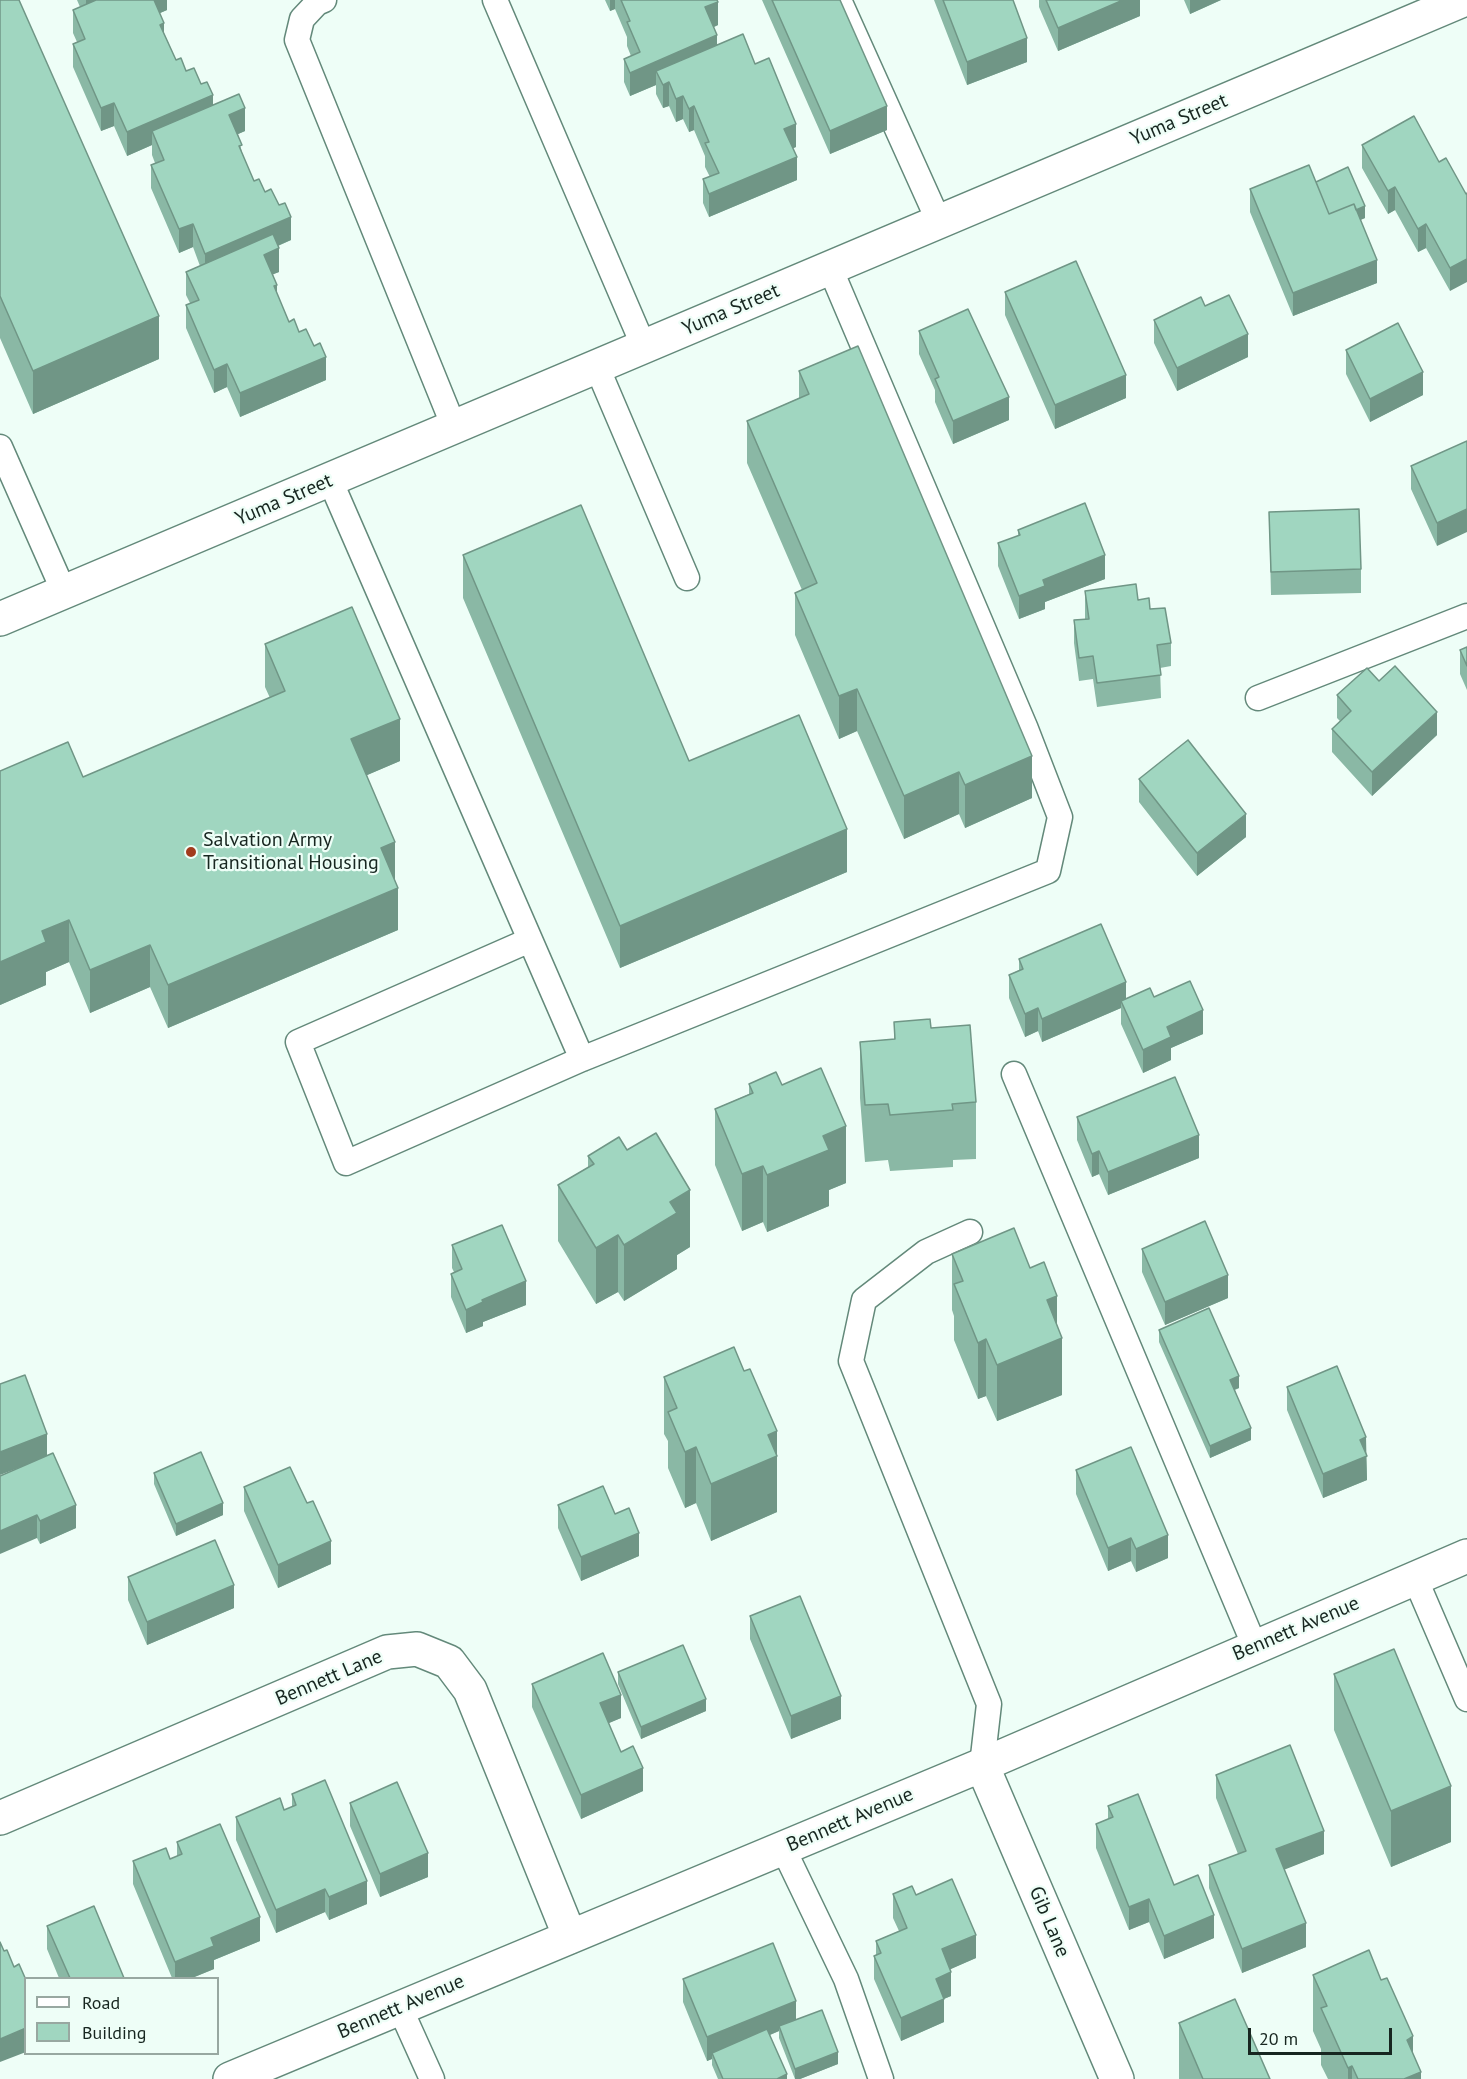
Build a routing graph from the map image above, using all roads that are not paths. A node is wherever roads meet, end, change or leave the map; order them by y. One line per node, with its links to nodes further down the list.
1 (324, 0): 9 (lane)
2 (495, 0): 7 (lane)
3 (839, 0): 5 (lane)
4 (1463, 0): 5 (street, Yuma Street)
5 (939, 222): 6 (street, Yuma Street)
6 (830, 268): 7 (street, Yuma Street); 18 (lane)
7 (644, 347): 8 (street, Yuma Street)
8 (597, 367): 9 (street, Yuma Street); 12 (lane)
9 (454, 427): 11 (street, Yuma Street)
10 (0, 447): 13 (lane)
11 (330, 480): 13 (street, Yuma Street); 17 (lane)
12 (687, 578)
13 (64, 592): 15 (street, Yuma Street)
14 (1467, 616): 16 (lane)
15 (0, 619)
16 (1258, 699)
17 (530, 940): 18 (lane); 18 (lane)
18 (582, 1059)
19 (1014, 1074): 23 (lane)
20 (970, 1232): 25 (lane)
21 (1467, 1556): 22 (street, Bennett Avenue)
22 (1415, 1578): 23 (street, Bennett Avenue); 24 (lane)
23 (1255, 1647): 25 (street, Bennett Avenue)
24 (1467, 1699)
25 (982, 1765): 27 (street, Bennett Avenue); 33 (street, Gib Lane)
26 (0, 1818): 28 (street, Bennett Lane)
27 (783, 1848): 28 (street, Bennett Avenue); 32 (lane)
28 (570, 1937): 29 (street, Bennett Avenue)
29 (400, 2008): 30 (street, Bennett Avenue); 31 (lane)
30 (230, 2079)
31 (432, 2079)
32 (881, 2079)
33 (1117, 2079)

